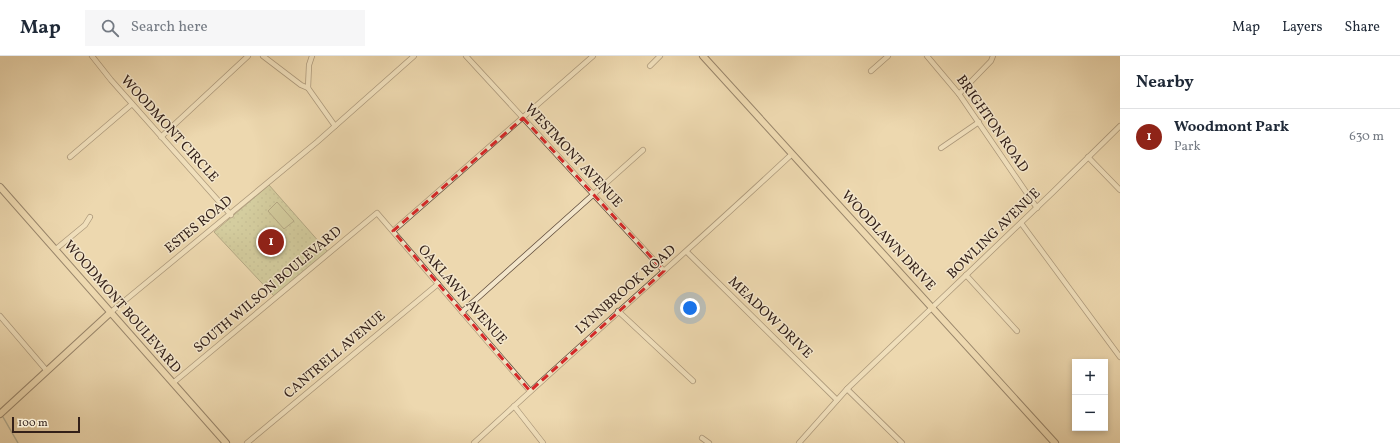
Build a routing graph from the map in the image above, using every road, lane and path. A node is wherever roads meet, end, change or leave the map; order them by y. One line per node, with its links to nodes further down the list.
1 (92, 56): 17 (street, WOODMONT CIRCLE)
2 (248, 56): 22 (street)
3 (263, 56): 15 (street)
4 (312, 56): 15 (street)
5 (414, 56): 20 (street, ESTES ROAD)
6 (466, 56): 18 (street, WESTMONT AVENUE)
7 (593, 56): 18 (street)
8 (660, 56): 13 (street)
9 (703, 56): 25 (main road, WOODLAWN DRIVE)
10 (888, 56): 14 (street)
11 (927, 56): 16 (street, BRIGHTON ROAD)
12 (993, 56): 16 (street)
13 (650, 66)
14 (871, 71)
15 (308, 88): 20 (street)
16 (959, 94): 19 (street, BRIGHTON ROAD)
17 (132, 104): 22 (street, WOODMONT CIRCLE); 26 (street)
18 (523, 118): 30 (street, WESTMONT AVENUE); 36 (street)
19 (979, 122): 23 (street); 31 (street, BRIGHTON ROAD)
20 (335, 126): 33 (street, ESTES ROAD)
21 (1120, 126): 27 (street, BOWLING AVENUE)
22 (161, 137): 33 (street, WOODMONT CIRCLE)
23 (940, 148)
24 (643, 150): 30 (street)
25 (792, 154): 38 (street, LYNNBROOK ROAD); 42 (main road, WOODLAWN DRIVE)
26 (70, 157)
27 (1088, 157): 29 (street); 31 (street, BOWLING AVENUE)
28 (0, 188): 37 (main road, WOODMONT BOULEVARD)
29 (1120, 190)
30 (594, 194): 39 (street, WESTMONT AVENUE); 45 (street)
31 (1037, 208): 35 (street, BOWLING AVENUE)
32 (377, 214): 36 (street, OAKLAWN AVENUE); 51 (street, SOUTH WILSON BOULEVARD)
33 (231, 215): 44 (street, ESTES ROAD)
34 (90, 217): 37 (street)
35 (1021, 223): 40 (street, BOWLING AVENUE); 48 (street)
36 (393, 231): 41 (street, OAKLAWN AVENUE)
37 (56, 249): 44 (main road, WOODMONT BOULEVARD)
38 (687, 252): 39 (street, LYNNBROOK ROAD); 54 (street, MEADOW DRIVE)
39 (664, 271): 43 (street, LYNNBROOK ROAD)
40 (966, 275): 42 (street, BOWLING AVENUE); 47 (street)
41 (438, 284): 45 (street, OAKLAWN AVENUE); 59 (street, CANTRELL AVENUE)
42 (933, 307): 52 (street, BOWLING AVENUE); 65 (main road, WOODLAWN DRIVE)
43 (618, 311): 50 (street); 53 (street, LYNNBROOK ROAD)
44 (111, 312): 49 (main road, ESTES ROAD); 51 (main road, WOODMONT BOULEVARD)
45 (462, 312): 53 (street, OAKLAWN AVENUE)
46 (0, 316): 49 (street)
47 (1017, 330)
48 (1120, 357)
49 (47, 371): 56 (main road, ESTES ROAD)
50 (693, 380)
51 (173, 384): 58 (main road, WOODMONT BOULEVARD)
52 (847, 389): 54 (street, BOWLING AVENUE); 64 (street)
53 (530, 391): 55 (street, LYNNBROOK ROAD)
54 (837, 400): 63 (street, BOWLING AVENUE)
55 (514, 406): 60 (street, LYNNBROOK ROAD); 61 (street)
56 (0, 414)
57 (702, 438): 62 (street)
58 (226, 443)
59 (247, 443)
60 (474, 443)
61 (543, 443)
62 (709, 443)
63 (799, 443)
64 (902, 443)
65 (1055, 443)

